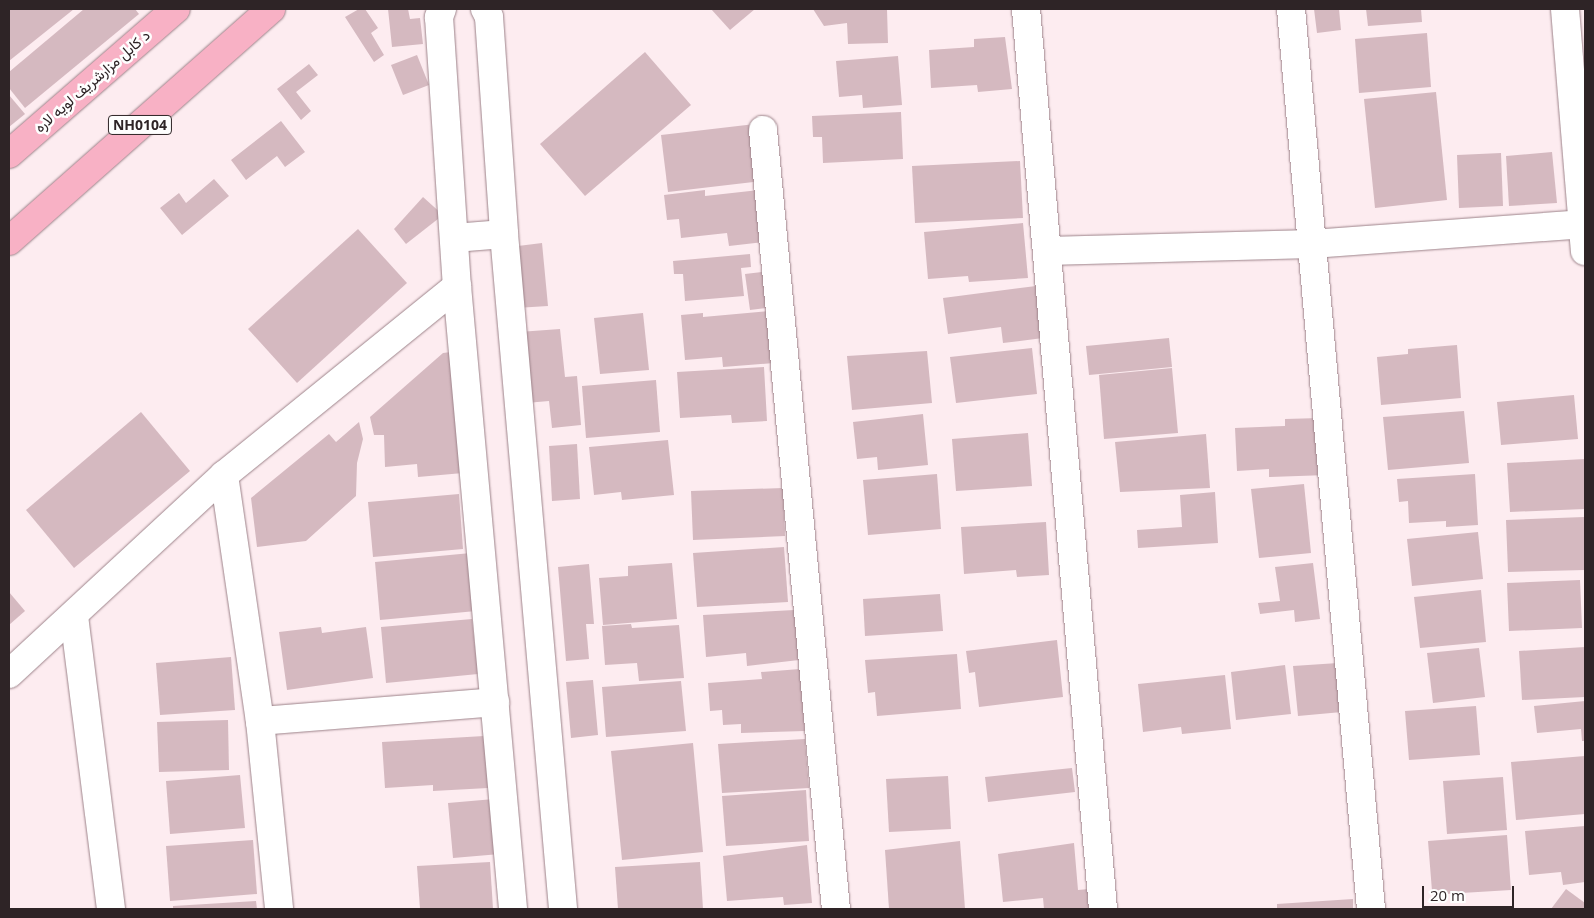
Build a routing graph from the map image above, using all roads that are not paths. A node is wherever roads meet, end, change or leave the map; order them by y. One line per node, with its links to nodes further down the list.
1 (176, 9): 9 (highway, د کابل مزارشریف لویه لاره)
2 (271, 9): 13 (highway, NH0104)
3 (442, 9): 12 (street)
4 (484, 9): 11 (street)
5 (1026, 9): 15 (street)
6 (1291, 9): 14 (street)
7 (1565, 9): 10 (street)
8 (763, 130): 27 (street)
9 (9, 154)
10 (1584, 224): 14 (street); 16 (street)
11 (504, 234): 12 (street); 26 (street)
12 (454, 238): 17 (street)
13 (9, 241)
14 (1312, 244): 15 (street); 29 (street)
15 (1047, 251): 28 (street)
16 (1585, 251)
17 (458, 286): 18 (street); 21 (street)
18 (224, 474): 19 (street); 22 (street)
19 (74, 616): 20 (street); 23 (street)
20 (9, 674)
21 (495, 702): 22 (street); 25 (street)
22 (260, 721): 24 (street)
23 (111, 909)
24 (279, 909)
25 (513, 909)
26 (563, 909)
27 (836, 909)
28 (1103, 909)
29 (1371, 909)

